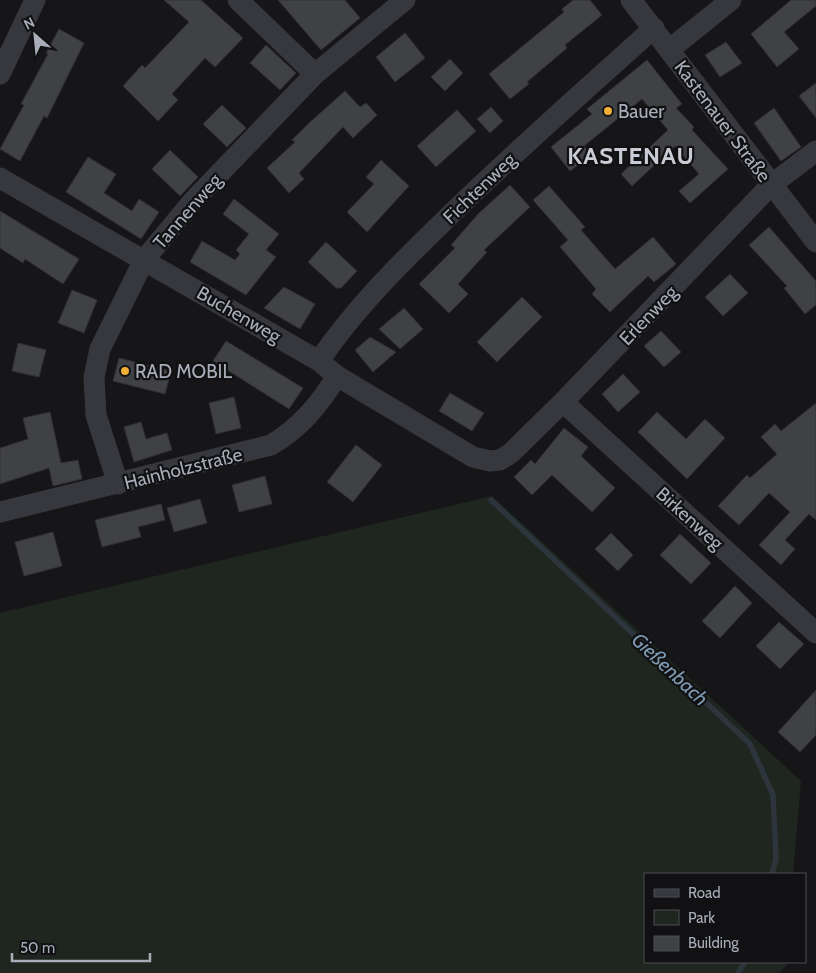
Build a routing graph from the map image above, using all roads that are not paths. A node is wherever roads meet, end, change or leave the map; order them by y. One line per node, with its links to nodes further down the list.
1 (35, 0): 8 (street)
2 (238, 0): 9 (street)
3 (405, 0): 9 (street, Tannenweg)
4 (632, 0): 6 (street, Kastenauer Straße)
5 (731, 0): 7 (street)
6 (654, 28): 7 (street, Kastenauer Straße); 15 (street, Fichtenweg)
7 (669, 50): 12 (street, Kastenauer Straße)
8 (0, 74)
9 (315, 74): 14 (street, Tannenweg)
10 (816, 151): 12 (street, Erlenweg)
11 (0, 178): 14 (street, Buchenweg)
12 (771, 185): 13 (street, Kastenauer Straße); 17 (street, Erlenweg)
13 (816, 242)
14 (144, 260): 15 (street, Buchenweg); 19 (street, Tannenweg)
15 (319, 361): 16 (street, Buchenweg)
16 (337, 376): 18 (street, Buchenweg); 19 (street, Hainholzstraße)
17 (564, 402): 18 (street, Erlenweg); 21 (street, Birkenweg)
18 (473, 457)
19 (118, 484): 20 (street, Hainholzstraße)
20 (0, 512)
21 (816, 633)

